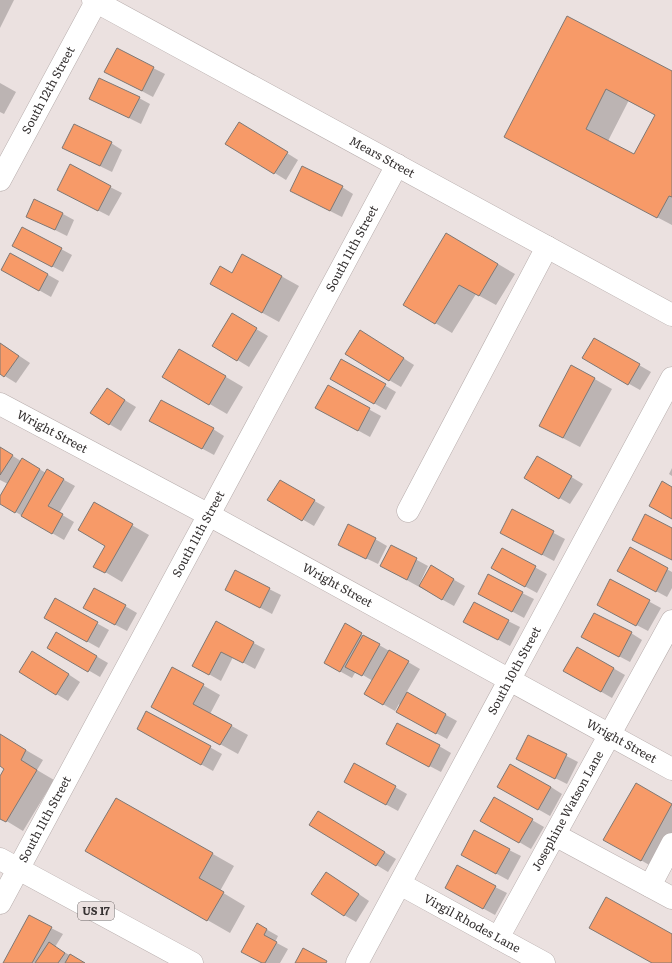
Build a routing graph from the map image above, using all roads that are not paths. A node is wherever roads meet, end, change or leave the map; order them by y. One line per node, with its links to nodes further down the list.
1 (95, 1): 2 (street, Mears Street); 3 (street, South 12th Street)
2 (397, 165): 4 (street, Mears Street); 9 (street, South 11th Street)
3 (0, 180)
4 (547, 248): 5 (street, Mears Street); 8 (street)
5 (672, 315)
6 (672, 378): 11 (street, South 10th Street)
7 (0, 404): 9 (street, Wright Street)
8 (408, 511)
9 (208, 515): 11 (street, Wright Street); 16 (street, South 11th Street)
10 (672, 621): 12 (street, Josephine Watson Lane)
11 (510, 680): 12 (street, Wright Street); 17 (street, South 10th Street)
12 (610, 735): 13 (street, Wright Street); 14 (street, Josephine Watson Lane)
13 (672, 769)
14 (555, 835): 18 (street); 21 (street, Josephine Watson Lane)
15 (672, 844): 18 (street)
16 (9, 864): 20 (street, South 11th Street); 22 (street, US 17)
17 (400, 884): 21 (street, Virgil Rhodes Lane); 23 (street, South 10th Street)
18 (650, 886): 19 (street)
19 (672, 898)
20 (0, 903)
21 (498, 938): 24 (street, Virgil Rhodes Lane)
22 (192, 963)
23 (358, 963)
24 (544, 963)

